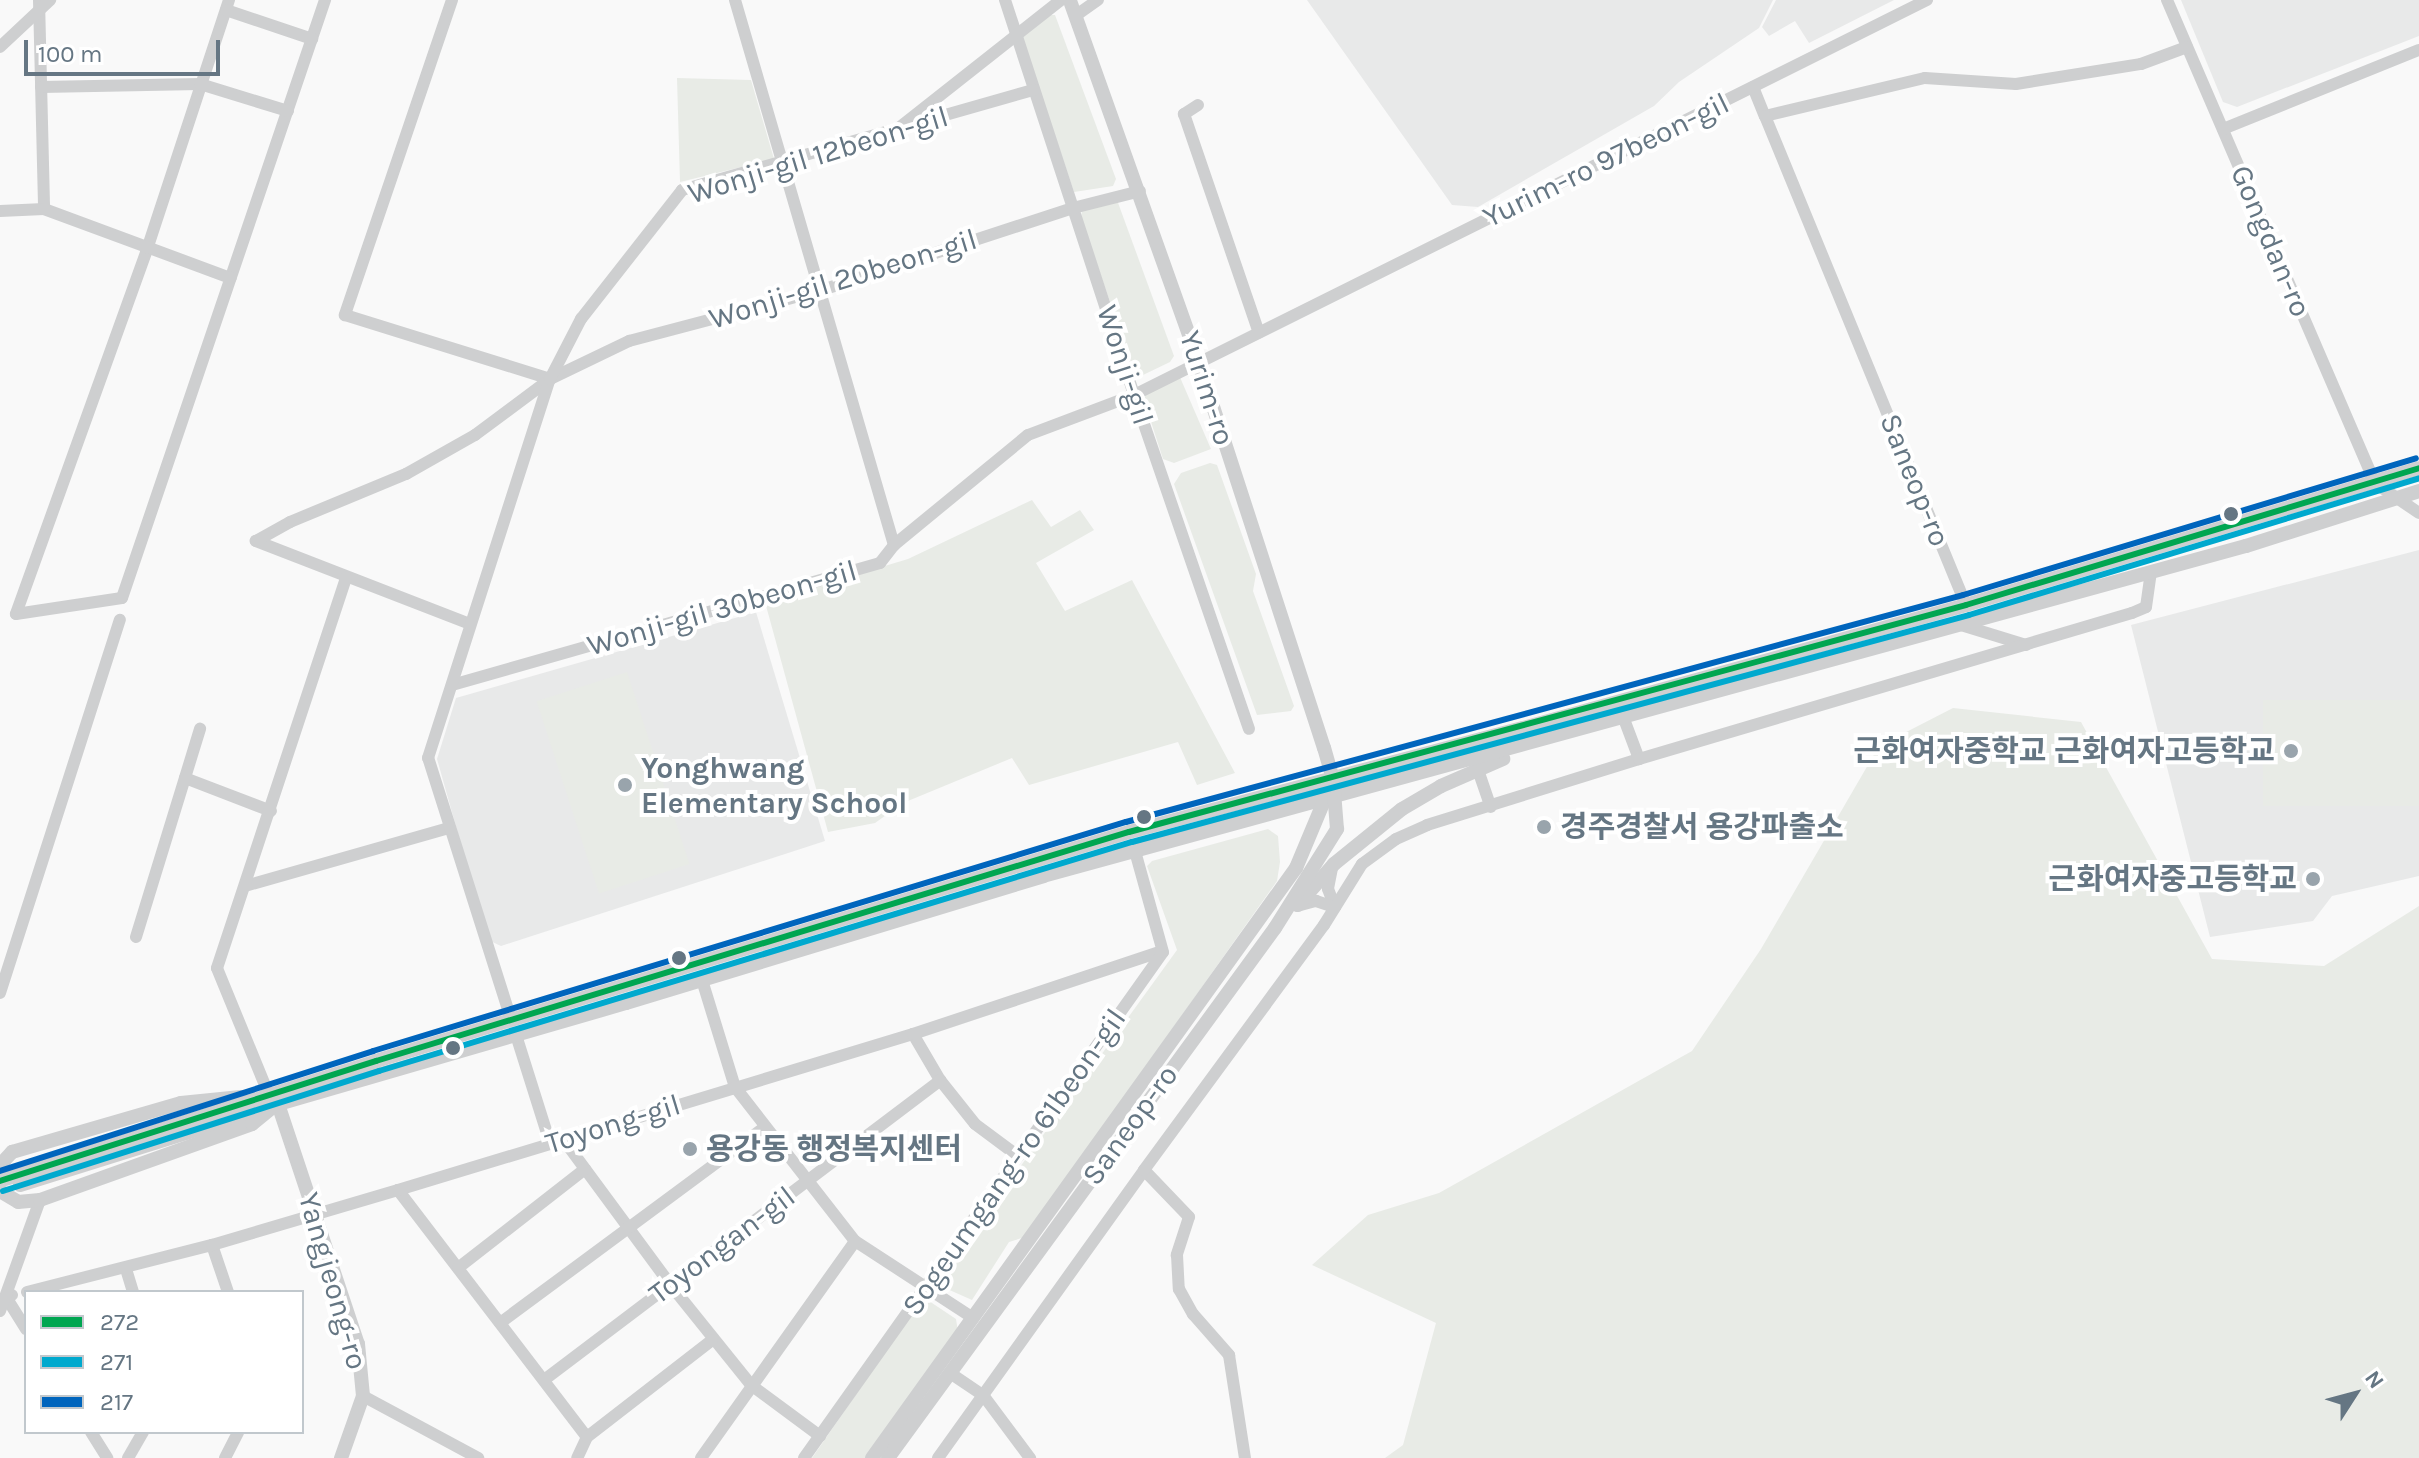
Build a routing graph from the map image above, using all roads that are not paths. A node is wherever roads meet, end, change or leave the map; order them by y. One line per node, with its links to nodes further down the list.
1 (325, 0): 14 (street)
2 (452, 0): 37 (street)
3 (735, 0): 27 (street)
4 (1005, 0): 13 (street, Wonji-gil)
5 (1061, 0): 13 (street)
6 (1070, 0): 12 (street, Yurim-ro)
7 (1098, 0): 12 (street)
8 (1927, 0): 20 (street)
9 (2167, 0): 16 (street, Gongdan-ro)
10 (43, 3): 15 (street); 19 (street)
11 (227, 5): 14 (street); 18 (street)
12 (1075, 16): 28 (street, Yurim-ro)
13 (1016, 36): 21 (street, Wonji-gil); 26 (street)
14 (312, 39): 23 (street)
15 (0, 47)
16 (2187, 47): 24 (street, Yurim-ro 97beon-gil); 25 (street, Gongdan-ro)
17 (2419, 50): 25 (street)
18 (200, 84): 19 (street); 23 (street); 32 (street)
19 (41, 87): 30 (street)
20 (1753, 87): 24 (street, Yurim-ro 97beon-gil); 35 (street, Yurim-ro 97beon-gil)
21 (1034, 90): 26 (street, Wonji-gil 12beon-gil); 29 (street, Wonji-gil)
22 (1198, 105): 35 (street)
23 (288, 111): 33 (street)
24 (1765, 116): 47 (street, Saneop-ro)
25 (2223, 129): 40 (street, Gongdan-ro)
26 (895, 132): 27 (street, Wonji-gil 12beon-gil)
27 (782, 164): 34 (street); 37 (street, Wonji-gil 12beon-gil)
28 (1140, 191): 29 (street, Wonji-gil 20beon-gil); 36 (street, Yurim-ro)
29 (1073, 208): 34 (street, Wonji-gil 20beon-gil); 38 (street, Wonji-gil)
30 (44, 209): 31 (street); 32 (street)
31 (0, 211)
32 (148, 247): 33 (street); 33 (street)
33 (231, 278)
34 (822, 290): 37 (street, Wonji-gil 20beon-gil); 44 (street)
35 (1259, 333): 36 (street, Yurim-ro 97beon-gil)
36 (1199, 363): 38 (street, Wonji-gil 30beon-gil); 60 (street, Yurim-ro)
37 (550, 379): 46 (street, Wonji-gil 12beon-gil); 49 (street, Wonji-gil 12beon-gil)
38 (1134, 395): 44 (street, Wonji-gil 30beon-gil); 55 (street, Wonji-gil)
39 (2419, 468): 40 (street)
40 (2375, 483): 42 (street); 47 (street)
41 (2419, 491): 42 (street)
42 (2397, 499): 43 (street); 45 (street)
43 (2419, 513)
44 (894, 545): 52 (street, Wonji-gil 30beon-gil)
45 (2151, 573): 50 (street); 51 (street)
46 (346, 578): 49 (street, Wonji-gil 12beon-gil); 63 (street)
47 (1966, 605): 60 (street)
48 (120, 620): 73 (street)
49 (470, 624): 52 (street, Wonji-gil 12beon-gil)
50 (1961, 625): 51 (street); 53 (street)
51 (2026, 645): 57 (street)
52 (452, 685): 64 (street, Wonji-gil 12beon-gil)
53 (1624, 719): 56 (street); 57 (street)
54 (200, 729): 59 (street)
55 (1249, 729)
56 (1571, 734): 58 (street); 61 (street)
57 (1639, 759): 62 (street)
58 (1478, 770): 62 (street); 66 (street)
59 (185, 778): 63 (street); 71 (street)
60 (1333, 779): 61 (street, Saneop-ro); 76 (street)
61 (1329, 798): 65 (street); 70 (street, Saneop-ro); 105 (street, Saneop-ro)
62 (1491, 807): 69 (street)
63 (271, 811): 67 (street)
64 (449, 828): 67 (street); 76 (street, Wonji-gil 12beon-gil)
65 (1135, 851): 72 (street); 74 (street)
66 (1334, 864): 68 (street); 69 (street)
67 (245, 886): 81 (street)
68 (1297, 906): 69 (street); 70 (street)
69 (1335, 907): 86 (street)
70 (1275, 928): 109 (street, Saneop-ro)
71 (136, 937)
72 (1162, 951): 77 (street, Toyong-gil); 84 (street, Sogeumgang-ro 61beon-gil)
73 (4, 965): 75 (street)
74 (702, 980): 78 (street); 80 (street)
75 (0, 993)
76 (511, 1019): 81 (street)
77 (913, 1034): 79 (street); 80 (street, Toyong-gil)
78 (516, 1035): 81 (street); 83 (street)
79 (940, 1080): 84 (street); 88 (street, Toyongan-gil)
80 (735, 1087): 82 (street); 83 (street, Toyong-gil)
81 (274, 1101): 87 (street); 87 (street); 90 (street); 91 (street, Yangjeong-ro)
82 (765, 1127): 88 (street); 92 (street)
83 (557, 1141): 85 (street); 89 (street, Toyong-gil)
84 (1018, 1156): 98 (street, Sogeumgang-ro 61beon-gil)
85 (585, 1169): 92 (street); 95 (street)
86 (1144, 1170): 112 (street); 131 (street)
87 (3, 1181): 90 (street)
88 (808, 1181): 93 (street); 97 (street, Toyongan-gil)
89 (398, 1190): 91 (street, Toyong-gil); 95 (street)
90 (40, 1200): 103 (street)
91 (314, 1212): 94 (street, Toyong-gil); 113 (street, Yangjeong-ro)
92 (627, 1226): 97 (street); 106 (street)
93 (855, 1241): 98 (street); 111 (street)
94 (212, 1245): 96 (street, Toyong-gil); 101 (street)
95 (458, 1268): 106 (street)
96 (126, 1269): 99 (street, Toyong-gil); 100 (street)
97 (669, 1283): 108 (street); 110 (street, Toyongan-gil)
98 (925, 1287): 105 (street); 117 (street, Sogeumgang-ro 61beon-gil)
99 (35, 1290)
100 (132, 1290)
101 (227, 1290)
102 (24, 1292): 103 (street, Toyong-gil)
103 (6, 1297): 104 (street); 107 (street)
104 (0, 1311)
105 (973, 1318): 127 (street, Saneop-ro)
106 (500, 1323): 110 (street)
107 (24, 1326)
108 (712, 1340): 111 (street); 118 (street)
109 (950, 1373): 112 (street); 128 (street, Saneop-ro)
110 (544, 1380): 118 (street)
111 (751, 1385): 117 (street); 125 (street)
112 (983, 1395): 129 (street); 130 (street)
113 (363, 1396): 122 (street, Yangjeong-ro); 123 (street)
114 (92, 1434): 119 (street)
115 (142, 1434): 120 (street)
116 (237, 1434): 121 (street)
117 (820, 1436): 126 (street, Sogeumgang-ro 61beon-gil)
118 (587, 1437): 124 (street)
119 (107, 1458)
120 (128, 1458)
121 (225, 1458)
122 (341, 1458)
123 (478, 1458)
124 (577, 1458)
125 (701, 1458)
126 (804, 1458)
127 (872, 1458)
128 (888, 1458)
129 (938, 1458)
130 (1030, 1458)
131 (1245, 1458)

